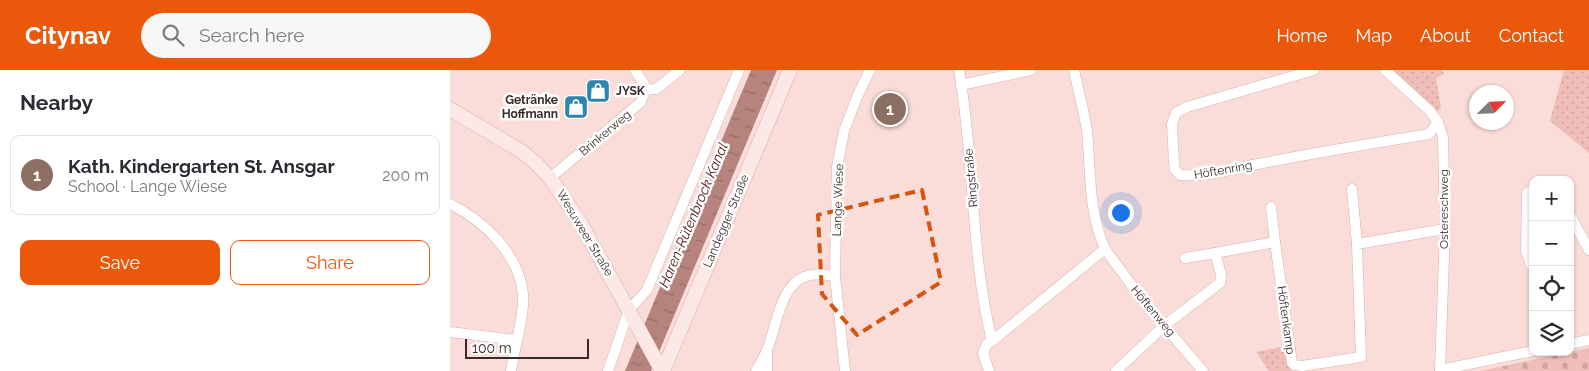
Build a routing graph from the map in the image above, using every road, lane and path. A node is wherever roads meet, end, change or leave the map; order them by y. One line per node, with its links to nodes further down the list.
1 (635, 70): 12 (street)
2 (680, 70): 12 (street)
3 (739, 70): 30 (street)
4 (790, 70): 39 (main road, Landegger Straße)
5 (870, 70): 29 (street, Lange Wiese)
6 (959, 70): 11 (street, Ringstraße)
7 (1031, 70): 11 (street)
8 (1074, 70): 24 (street)
9 (1314, 70): 14 (street, Höftenring)
10 (1384, 70): 14 (street, Ostereschweg)
11 (962, 85): 35 (street, Ringstraße)
12 (645, 90): 15 (street, Brinkerweg)
13 (450, 108): 15 (main road, Wesuweer Straße)
14 (1438, 122): 21 (street, Ostereschweg)
15 (550, 178): 30 (main road, Wesuweer Straße)
16 (1352, 189): 23 (street, Höftenkamp)
17 (1529, 192): 28 (street)
18 (450, 204): 33 (street)
19 (1271, 208): 22 (street, Höftenkamp)
20 (1573, 221): 25 (street)
21 (1445, 229): 23 (street); 48 (street, Ostereschweg)
22 (1276, 242): 23 (street, Höftenkamp); 26 (street)
23 (1357, 244)
24 (1105, 249): 31 (street, Höftenweg); 35 (street)
25 (1589, 250)
26 (1215, 253): 27 (street); 31 (street)
27 (1185, 258)
28 (1529, 262)
29 (835, 276): 37 (street); 44 (street, Lange Wiese)
30 (629, 310): 39 (main road, Wesuweer Straße); 41 (street)
31 (1165, 326): 46 (street); 47 (street, Höftenweg)
32 (450, 332): 33 (street)
33 (516, 340): 40 (street)
34 (1589, 340): 36 (street)
35 (992, 341): 45 (street, Ringstraße)
36 (1574, 343)
37 (767, 351): 42 (street); 43 (street)
38 (1529, 352): 48 (street)
39 (661, 369)
40 (511, 371)
41 (608, 371)
42 (756, 371)
43 (767, 371)
44 (845, 371)
45 (989, 371)
46 (1116, 371)
47 (1203, 371)
48 (1440, 371)

